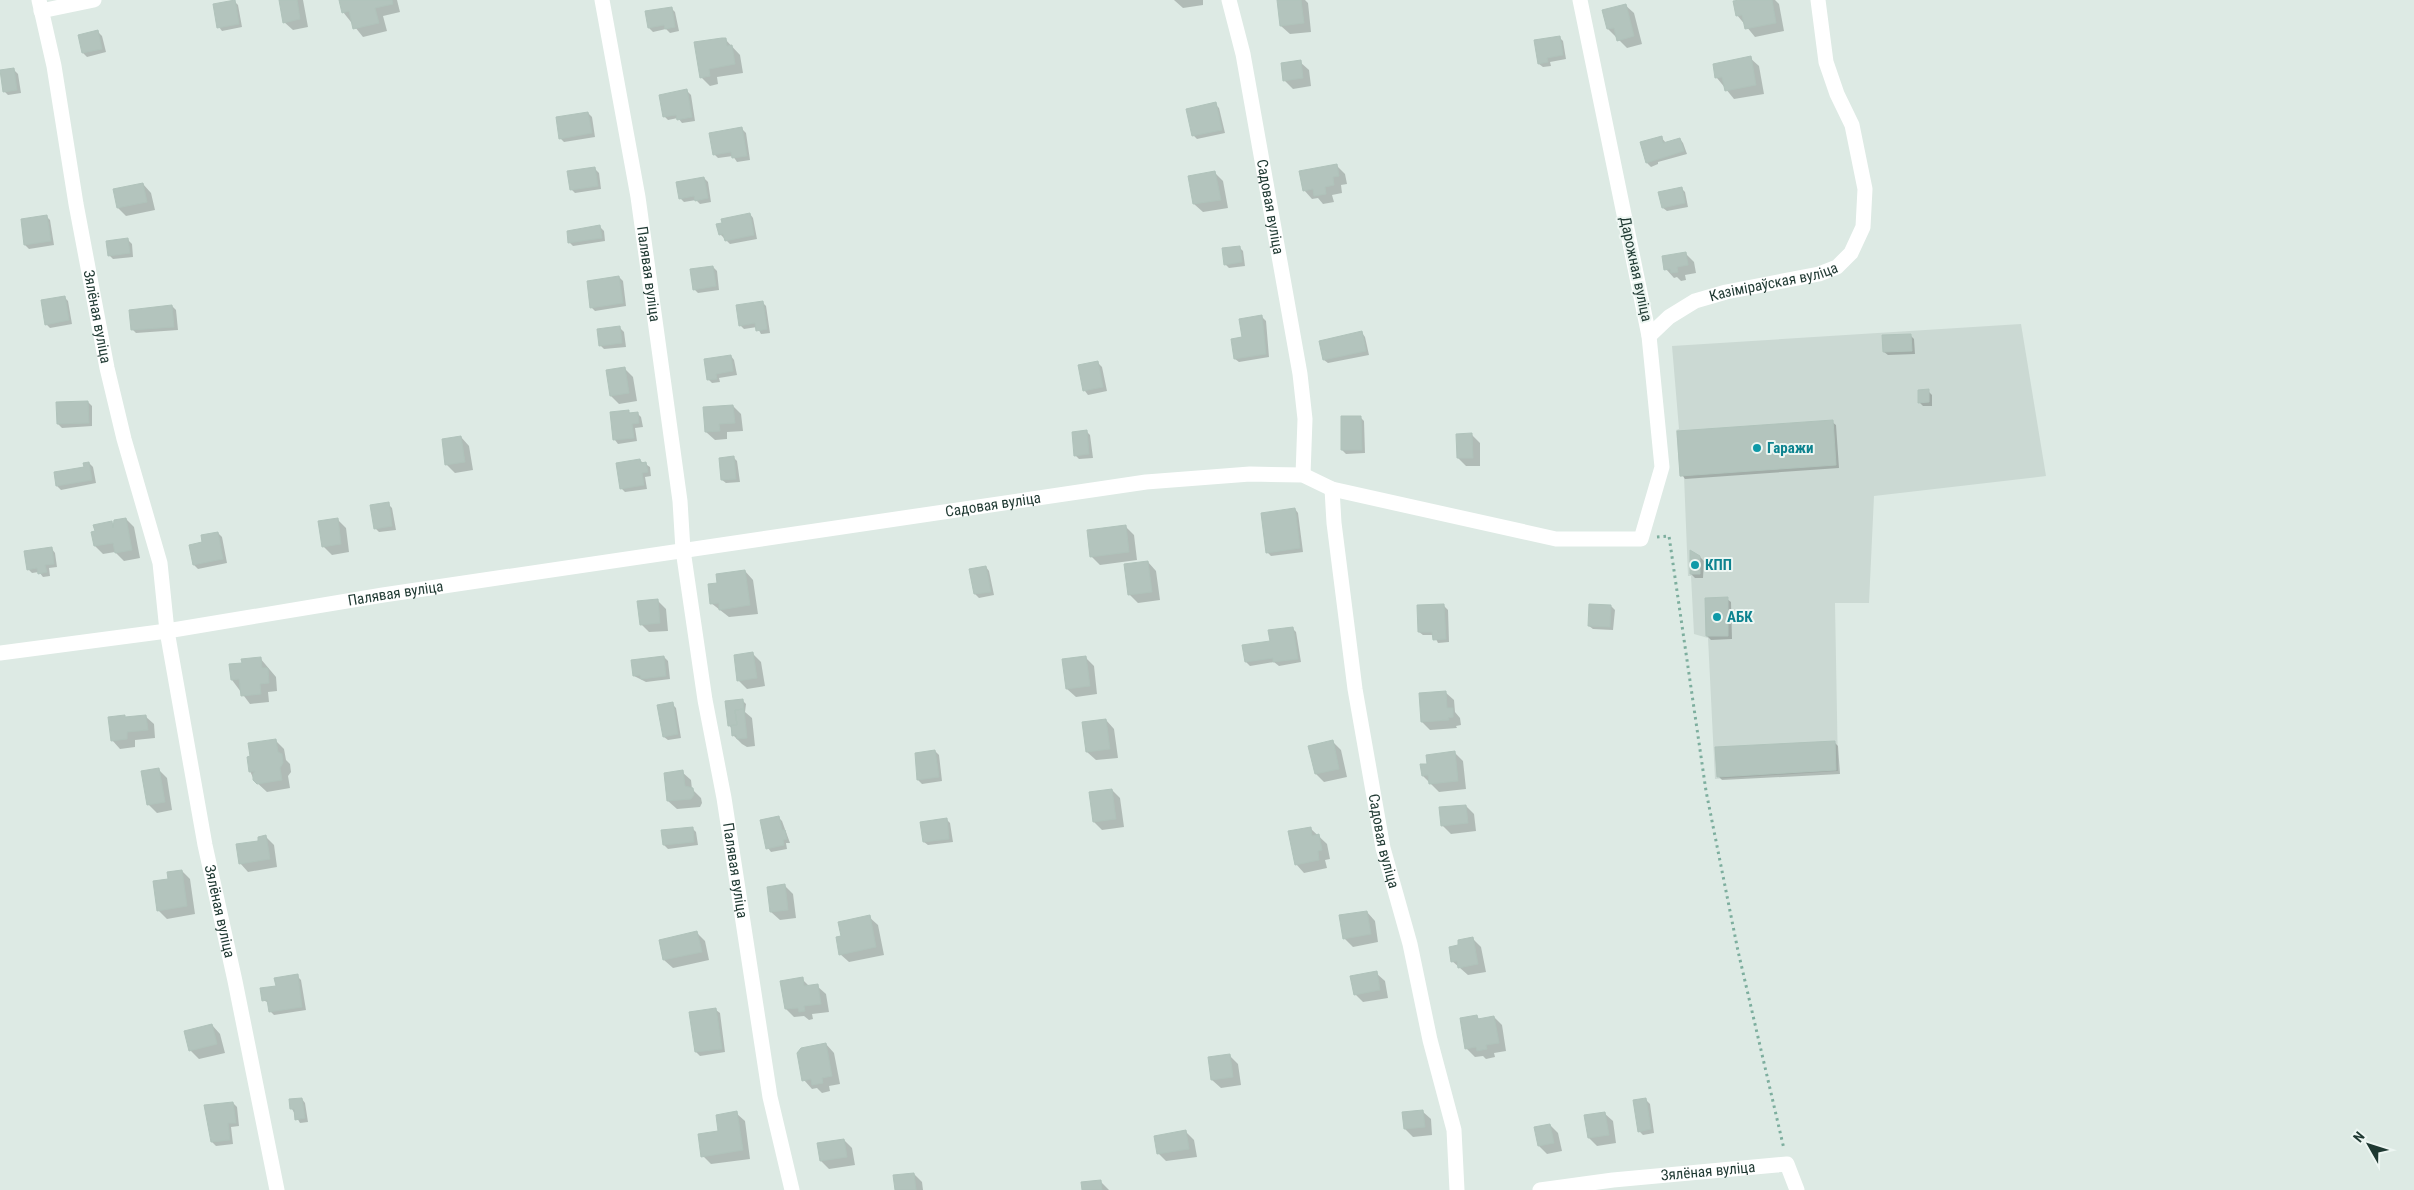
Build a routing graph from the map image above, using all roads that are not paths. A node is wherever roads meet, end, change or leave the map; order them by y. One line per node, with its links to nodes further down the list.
1 (94, 0): 6 (street)
2 (602, 0): 11 (street, Палявая вуліца)
3 (1229, 0): 8 (street, Садовая вуліца)
4 (1580, 0): 7 (street, Дарожная вуліца)
5 (1818, 0): 7 (street, Казіміраўская вуліца)
6 (40, 5): 12 (street, Зялёная вуліца)
7 (1649, 336): 10 (street, Дарожная вуліца)
8 (1303, 475): 9 (street, Садовая вуліца); 11 (street, Садовая вуліца)
9 (1332, 488): 10 (street, Садовая вуліца); 16 (street, Садовая вуліца)
10 (1641, 538)
11 (683, 550): 12 (street, Палявая вуліца); 15 (street, Палявая вуліца)
12 (167, 631): 13 (street); 14 (street, Зялёная вуліца)
13 (0, 653)
14 (277, 1190)
15 (792, 1190)
16 (1457, 1190)
17 (1540, 1190): 18 (street, Зялёная вуліца)
18 (1797, 1190)

